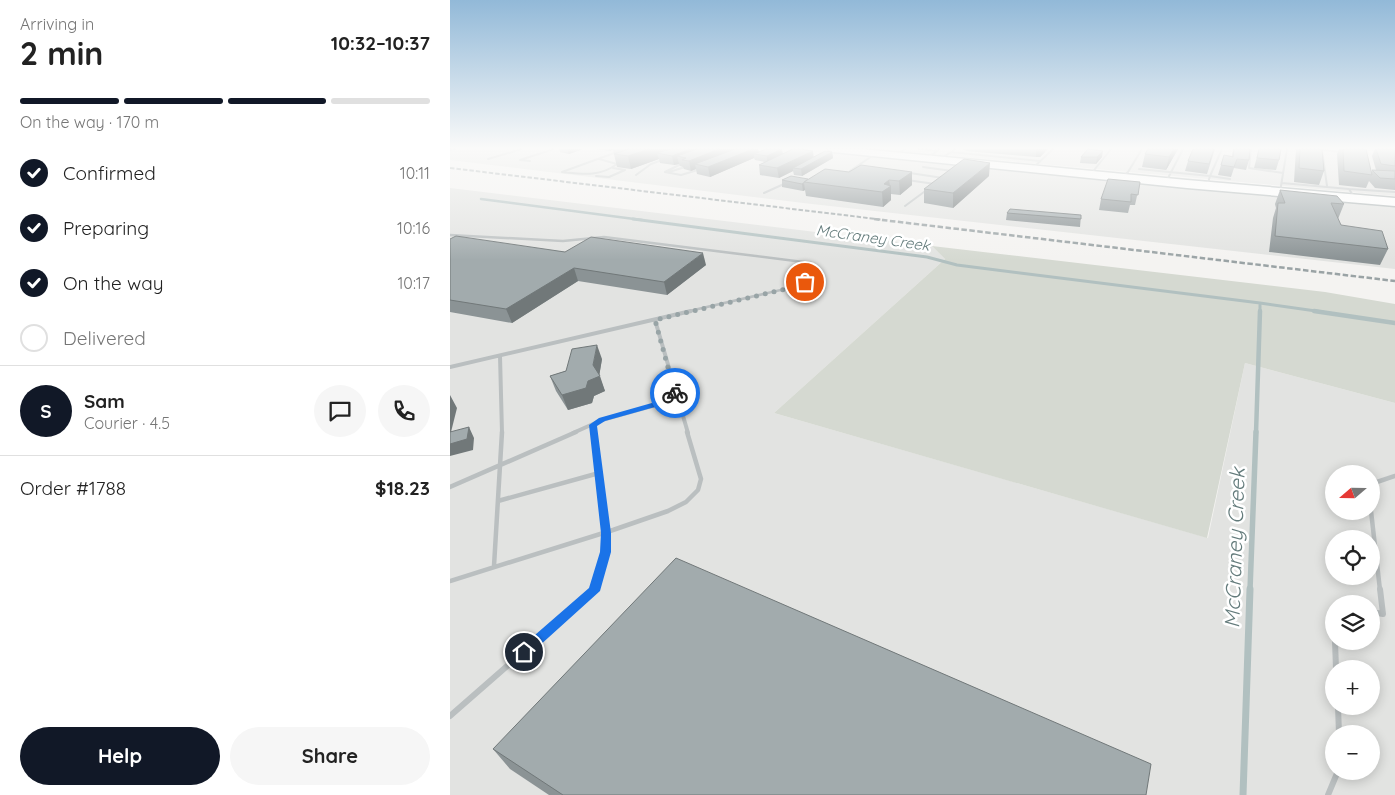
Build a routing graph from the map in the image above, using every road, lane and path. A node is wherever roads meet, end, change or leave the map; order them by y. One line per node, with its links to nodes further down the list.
1 (778, 186): 10 (lane)
2 (932, 186): 13 (lane)
3 (1261, 186): 7 (main road)
4 (1325, 186): 7 (lane)
5 (1327, 186): 11 (lane)
6 (1370, 186): 8 (lane)
7 (1281, 188): 11 (main road)
8 (1373, 190): 9 (lane); 11 (lane)
9 (1395, 192)
10 (764, 193)
11 (1352, 194): 12 (main road)
12 (1395, 202)
13 (905, 206)
14 (450, 235): 15 (lane)
15 (655, 320): 16 (lane); 18 (lane)
16 (500, 356): 17 (lane); 20 (lane)
17 (450, 367)
18 (677, 398): 19 (lane); 27 (lane)
19 (593, 425): 20 (lane); 21 (lane)
20 (500, 464): 24 (lane); 25 (lane)
21 (599, 474): 25 (lane); 27 (lane)
22 (1395, 476): 23 (lane)
23 (1380, 481)
24 (450, 487)
25 (498, 502): 28 (lane)
26 (1372, 520): 30 (lane)
27 (606, 533): 28 (lane); 31 (lane)
28 (494, 566): 29 (lane)
29 (450, 581)
30 (1380, 614)
31 (450, 716)
32 (1334, 780): 33 (lane)
33 (1328, 795)

